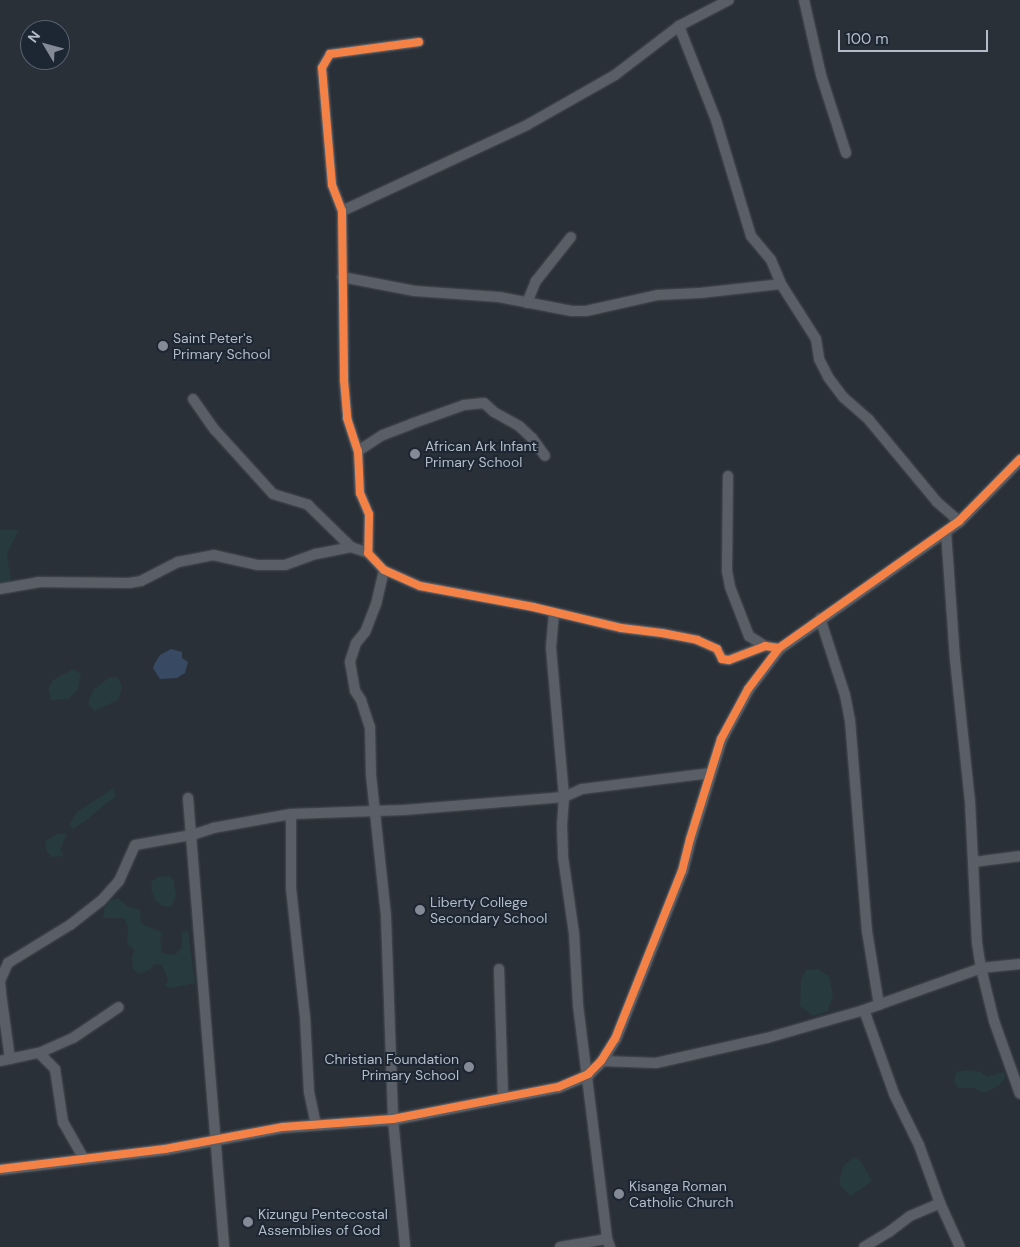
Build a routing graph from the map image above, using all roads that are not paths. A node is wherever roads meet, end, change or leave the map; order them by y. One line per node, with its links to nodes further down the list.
1 (729, 0): 3 (street)
2 (804, 0): 5 (street)
3 (679, 26): 6 (street); 9 (street)
4 (419, 42): 6 (street)
5 (846, 153)
6 (342, 211): 8 (street)
7 (571, 237): 10 (street)
8 (342, 277): 10 (street); 12 (street)
9 (781, 284): 10 (street); 16 (street)
10 (527, 303)
11 (193, 399): 18 (street)
12 (358, 452): 13 (street); 19 (street)
13 (545, 456)
14 (1020, 459): 16 (street)
15 (728, 476): 24 (street)
16 (959, 521): 17 (street)
17 (946, 531): 23 (street); 33 (street)
18 (351, 547): 19 (street); 21 (street)
19 (368, 554): 20 (street)
20 (384, 570): 22 (street); 29 (street)
21 (0, 589)
22 (554, 613): 24 (street); 27 (street)
23 (820, 618): 25 (street); 37 (street)
24 (764, 646): 25 (street)
25 (779, 648): 26 (street)
26 (710, 773): 27 (street); 42 (street)
27 (564, 797): 29 (street); 43 (street)
28 (188, 798): 31 (street)
29 (376, 810): 30 (street); 47 (street)
30 (291, 814): 31 (street); 48 (street)
31 (192, 835): 41 (street); 49 (street)
32 (1020, 856): 33 (street)
33 (974, 862): 36 (street)
34 (1020, 964): 36 (street)
35 (499, 968): 46 (street)
36 (981, 968): 37 (street); 44 (street)
37 (879, 1005): 39 (street)
38 (119, 1007): 40 (street)
39 (864, 1010): 42 (street); 52 (street)
40 (39, 1053): 41 (street); 50 (street)
41 (5, 1060)
42 (601, 1061): 43 (street)
43 (588, 1074): 46 (street); 53 (street)
44 (1017, 1077): 45 (street)
45 (1020, 1094)
46 (503, 1096): 47 (street)
47 (393, 1119): 48 (street); 55 (street)
48 (316, 1124): 49 (street)
49 (214, 1141): 50 (street); 54 (street)
50 (84, 1159): 51 (street)
51 (0, 1169)
52 (940, 1203): 57 (street); 58 (street)
53 (608, 1243): 56 (street)
54 (224, 1247)
55 (406, 1247)
56 (560, 1247)
57 (864, 1247)
58 (960, 1247)

